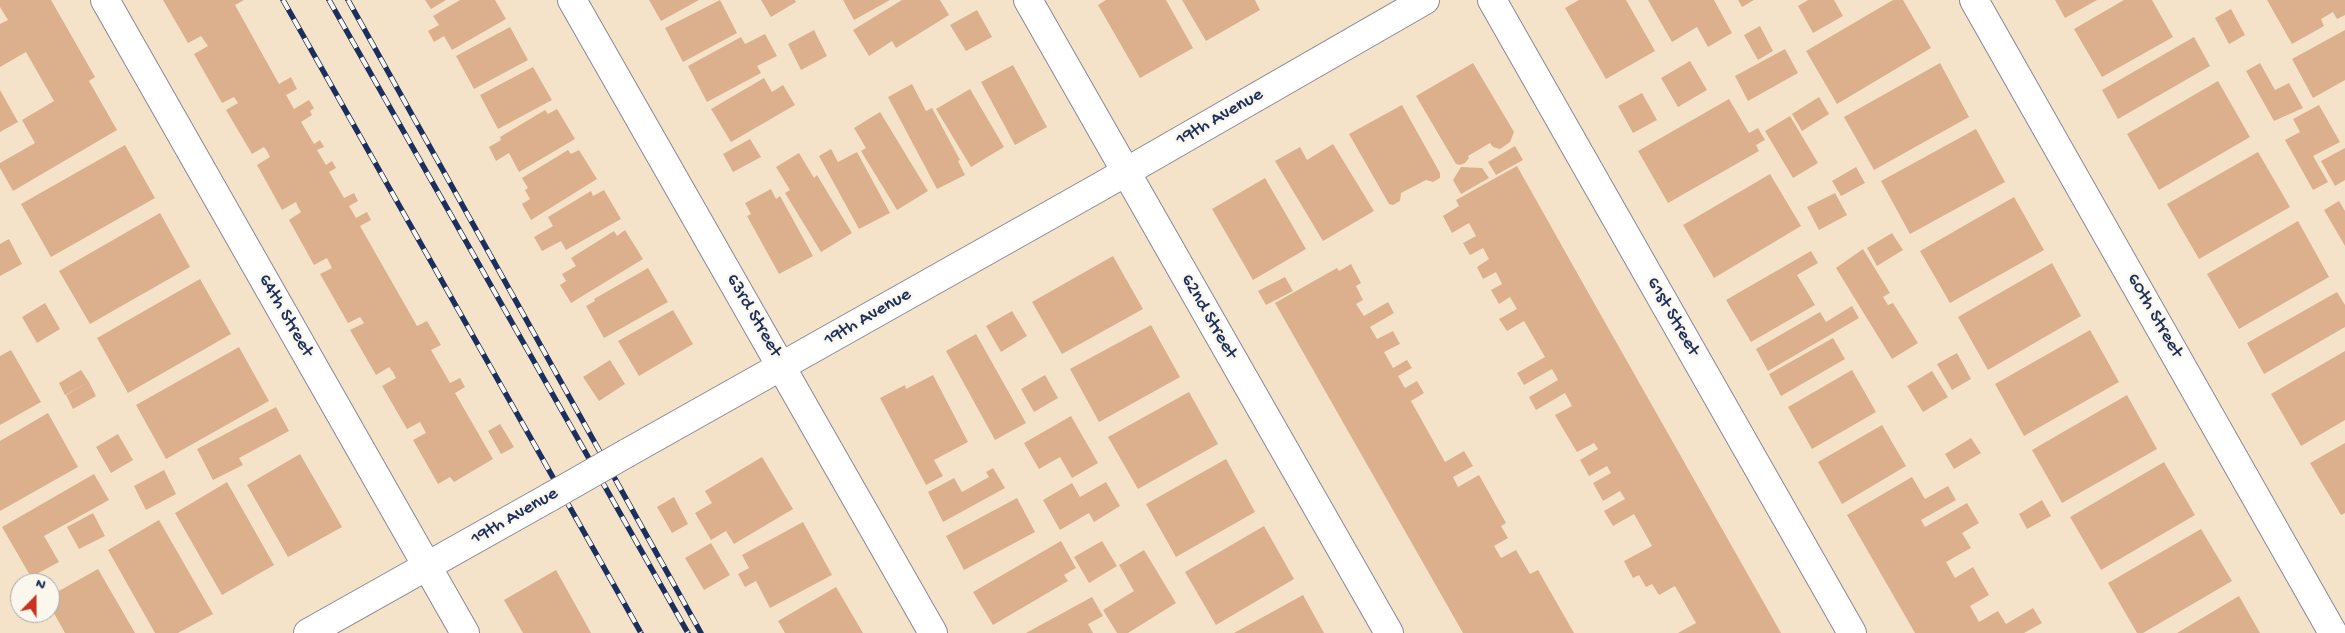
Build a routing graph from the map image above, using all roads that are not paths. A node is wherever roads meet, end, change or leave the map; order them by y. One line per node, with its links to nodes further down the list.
1 (104, 0): 9 (street, 64th Street)
2 (572, 0): 8 (street, 63rd Street)
3 (1028, 0): 7 (street, 62nd Street)
4 (1425, 0): 7 (street, 19th Avenue)
5 (1492, 0): 14 (street, 61st Street)
6 (1974, 0): 15 (street, 60th Street)
7 (1125, 172): 8 (street, 19th Avenue); 13 (street, 62nd Street)
8 (782, 367): 9 (street, 19th Avenue, bridge); 12 (street, 63rd Street)
9 (428, 567): 10 (street, 19th Avenue); 11 (street, 64th Street)
10 (308, 633)
11 (465, 633)
12 (934, 633)
13 (1389, 633)
14 (1852, 633)
15 (2333, 633)

